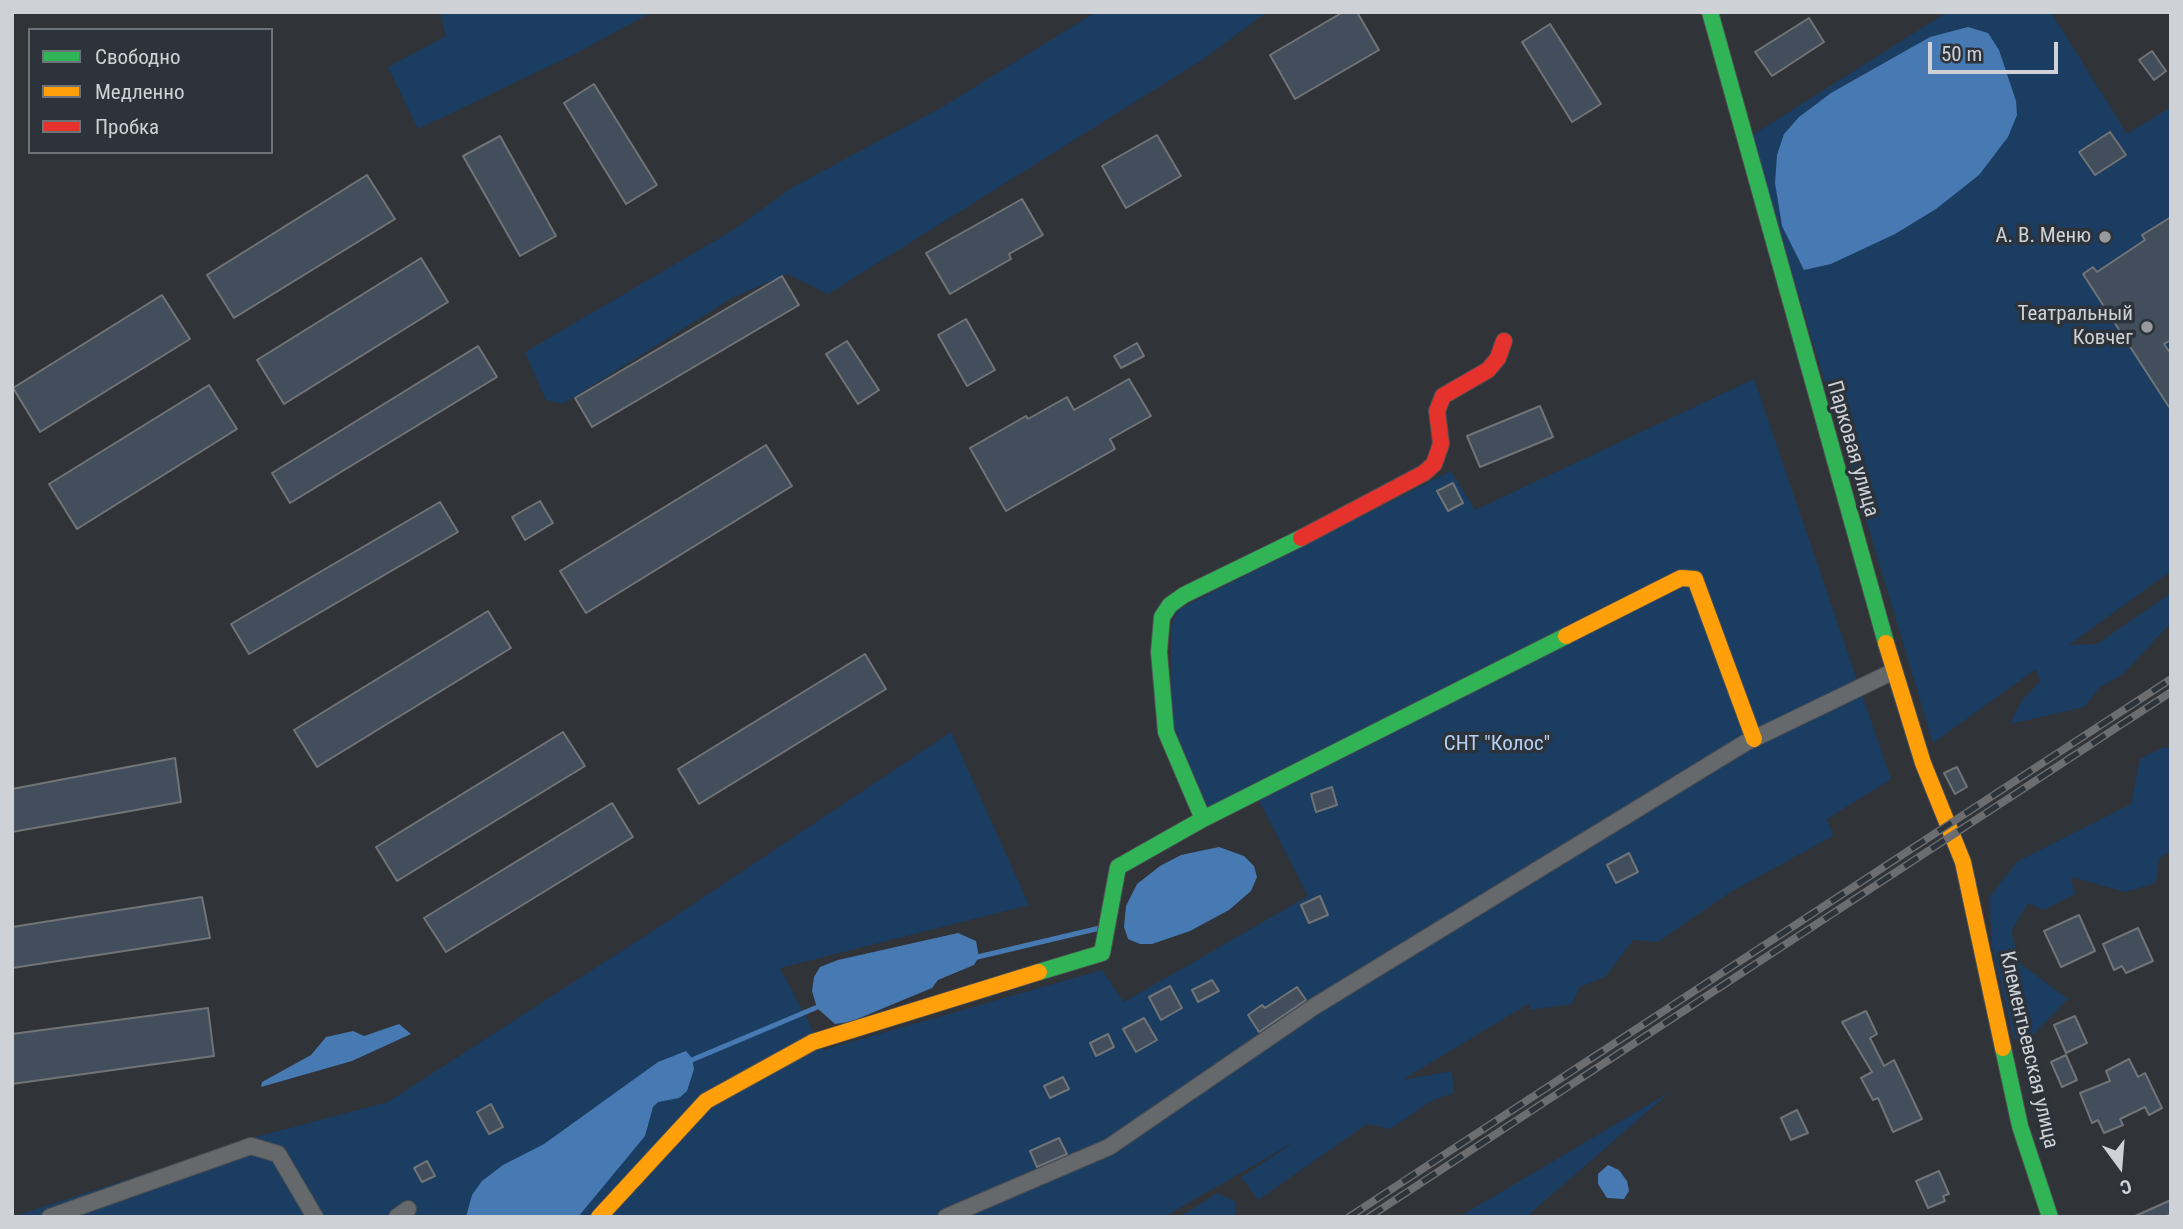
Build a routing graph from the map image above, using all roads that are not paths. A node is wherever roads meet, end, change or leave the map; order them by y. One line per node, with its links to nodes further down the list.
1 (1710, 12): 3 (street, Парковая улица)
2 (1504, 341): 5 (street)
3 (1894, 671): 4 (street); 6 (street, Парковая улица)
4 (1754, 739): 5 (street); 10 (street)
5 (1203, 820): 9 (street)
6 (1970, 891): 11 (street, Клементьевская улица)
7 (50, 1217): 8 (street)
8 (315, 1217)
9 (599, 1217)
10 (946, 1217)
11 (2050, 1217)

